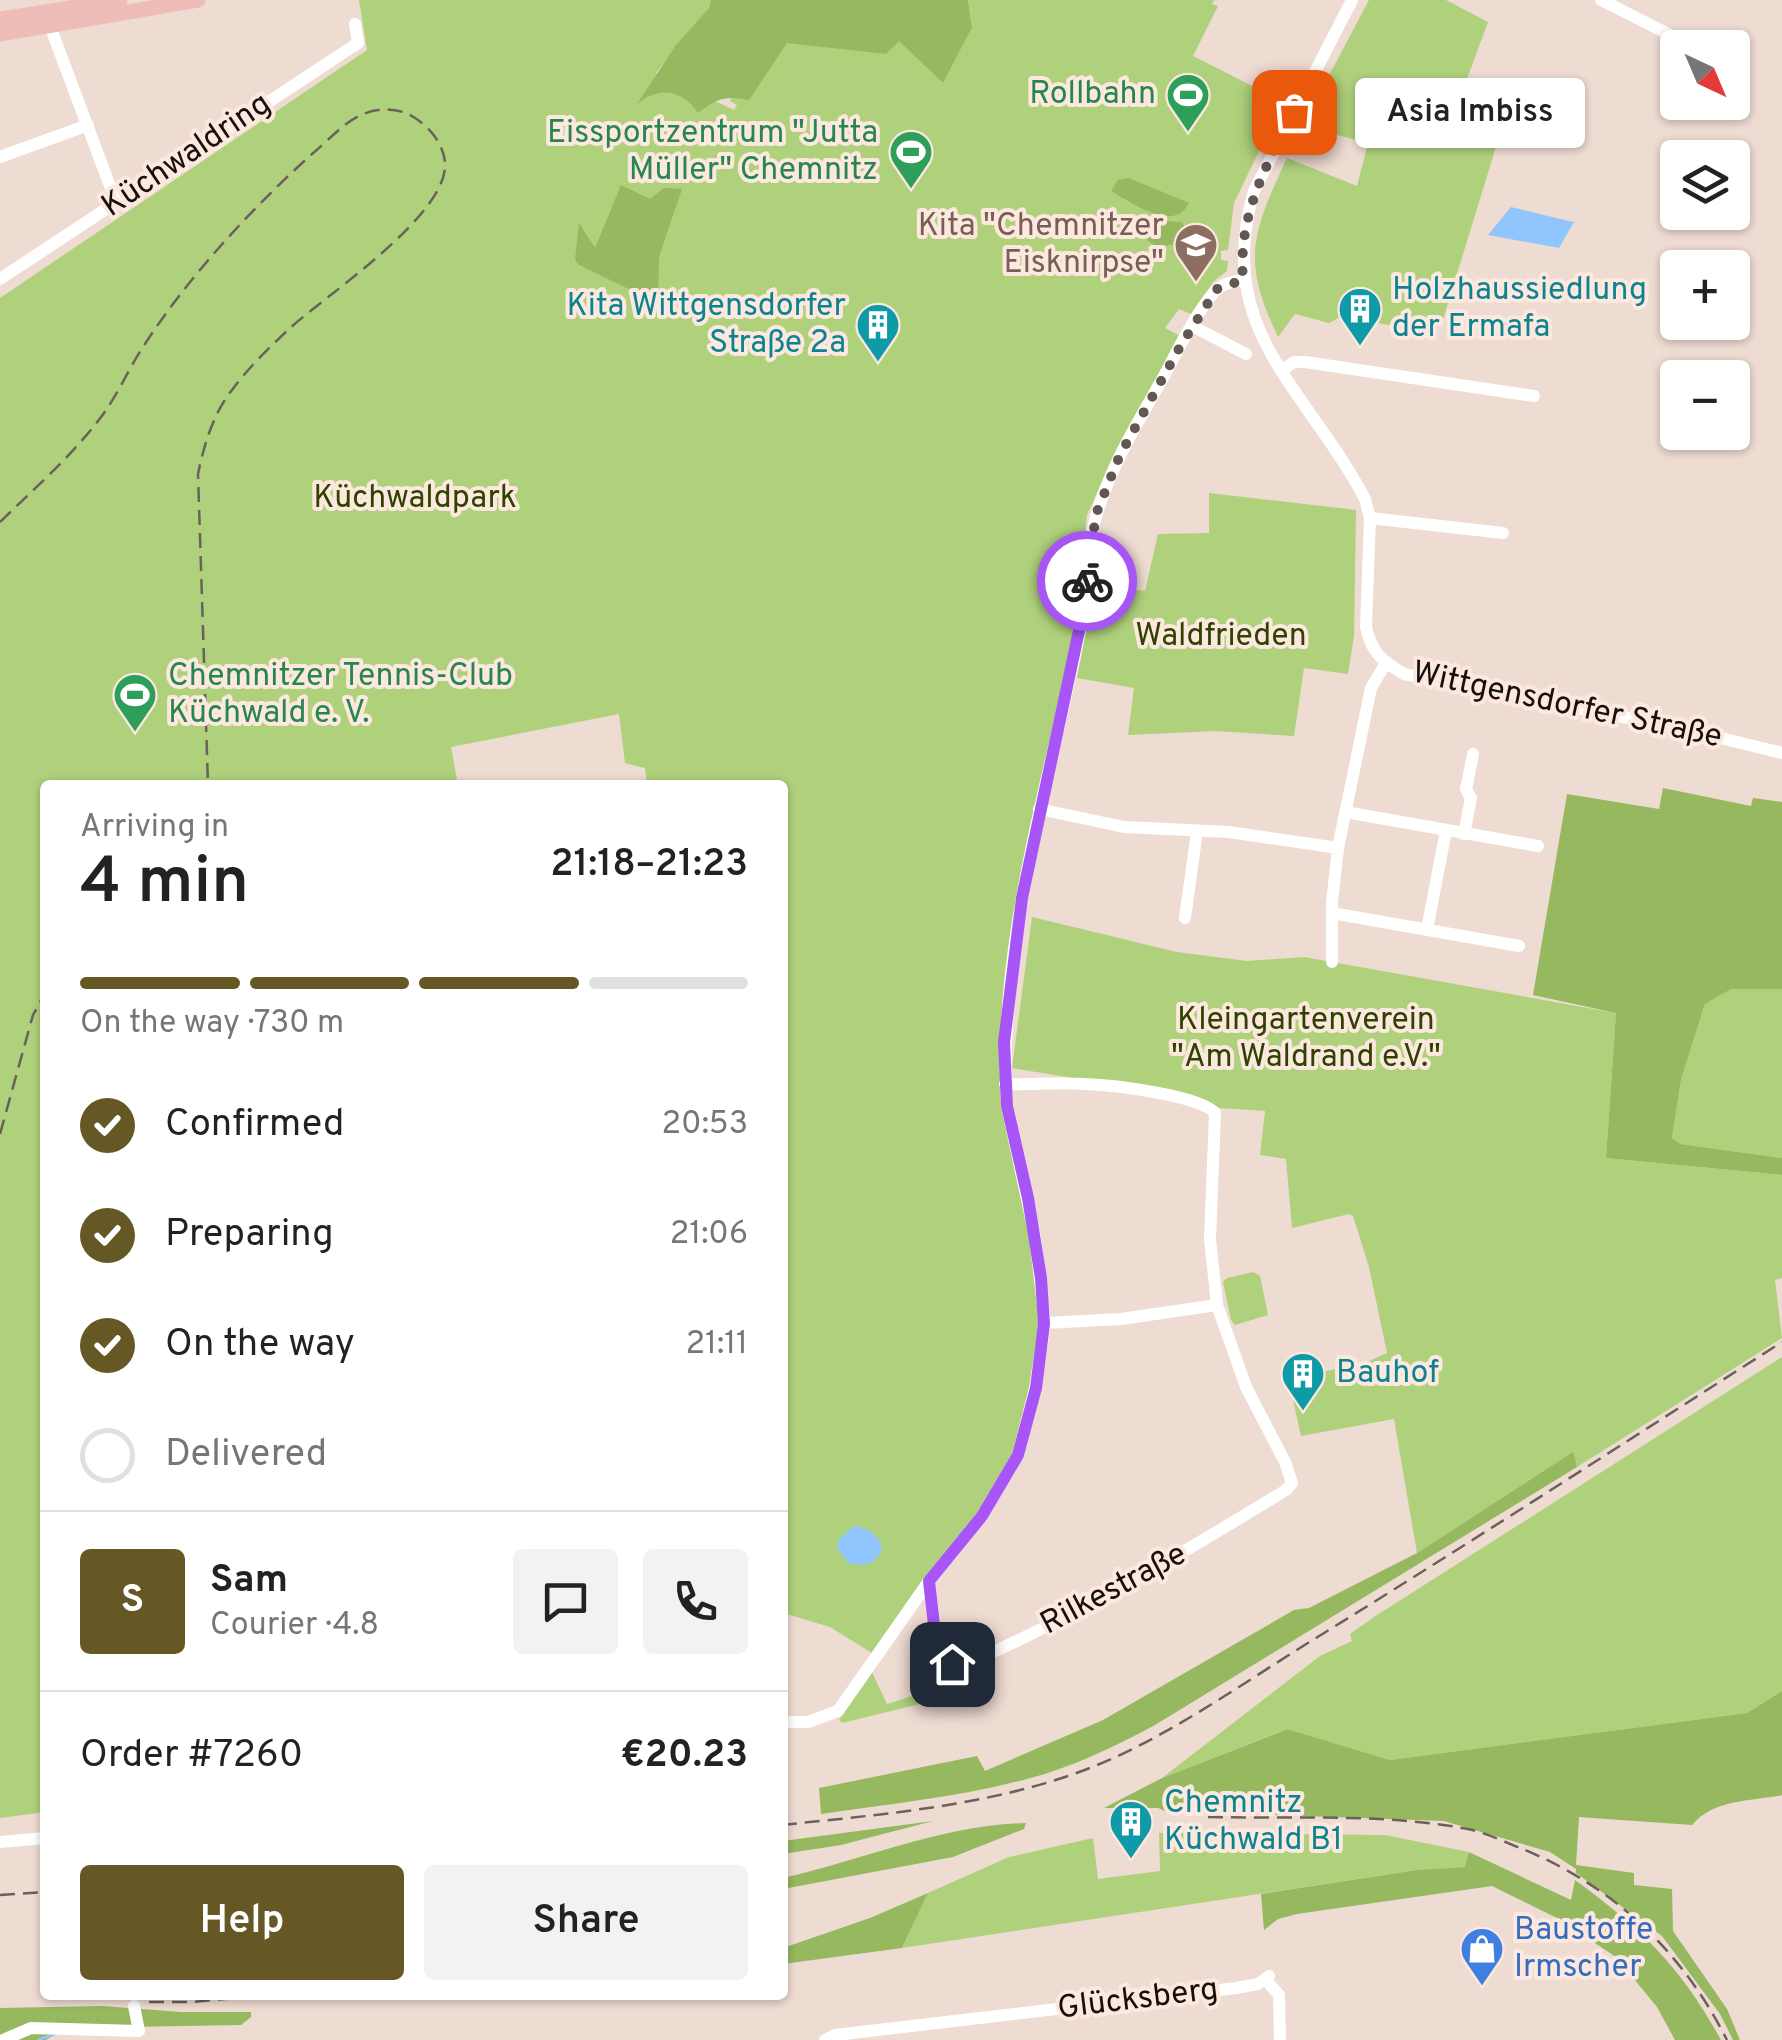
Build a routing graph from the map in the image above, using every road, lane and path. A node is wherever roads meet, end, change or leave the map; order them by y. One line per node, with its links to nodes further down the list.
1 (120, 0): 5 (main road)
2 (198, 0): 5 (main road)
3 (1352, 0): 14 (street, Wittgensdorfer Straße)
4 (1601, 0): 8 (street)
5 (52, 13): 6 (main road); 9 (main road); 10 (street)
6 (0, 20)
7 (354, 24): 12 (street, Küchwaldring)
8 (1660, 30)
9 (0, 34)
10 (88, 125): 11 (street); 12 (street)
11 (0, 157)
12 (116, 202): 13 (street, Küchwaldring)
13 (0, 279)
14 (1243, 280): 15 (street); 17 (street, Wittgensdorfer Straße)
15 (1192, 326): 16 (street); 24 (street)
16 (1246, 354)
17 (1282, 370): 18 (street); 19 (street, Wittgensdorfer Straße)
18 (1534, 396)
19 (1370, 518): 20 (street); 21 (street, Wittgensdorfer Straße)
20 (1503, 533)
21 (1386, 664): 22 (street, Wittgensdorfer Straße); 25 (street)
22 (1782, 753)
23 (1473, 754): 28 (street)
24 (1039, 809): 26 (street); 36 (street)
25 (1345, 812): 27 (street); 30 (street)
26 (1198, 831): 30 (street); 32 (street)
27 (1446, 831): 28 (street); 33 (street)
28 (1464, 834): 29 (street)
29 (1538, 846)
30 (1338, 848): 31 (street)
31 (1332, 913): 33 (street); 35 (street)
32 (1185, 918)
33 (1426, 929): 34 (street)
34 (1519, 946)
35 (1332, 962)
36 (1005, 1084): 37 (street); 38 (street)
37 (1217, 1305): 38 (street); 39 (street, Rilkestraße)
38 (1044, 1324): 39 (street)
39 (929, 1581): 40 (street)
40 (788, 1722)
41 (40, 1838): 42 (street)
42 (0, 1842)
43 (134, 2006): 45 (street)
44 (826, 2039): 46 (street, Glücksberg)
45 (3, 2040)
46 (1280, 2040)

